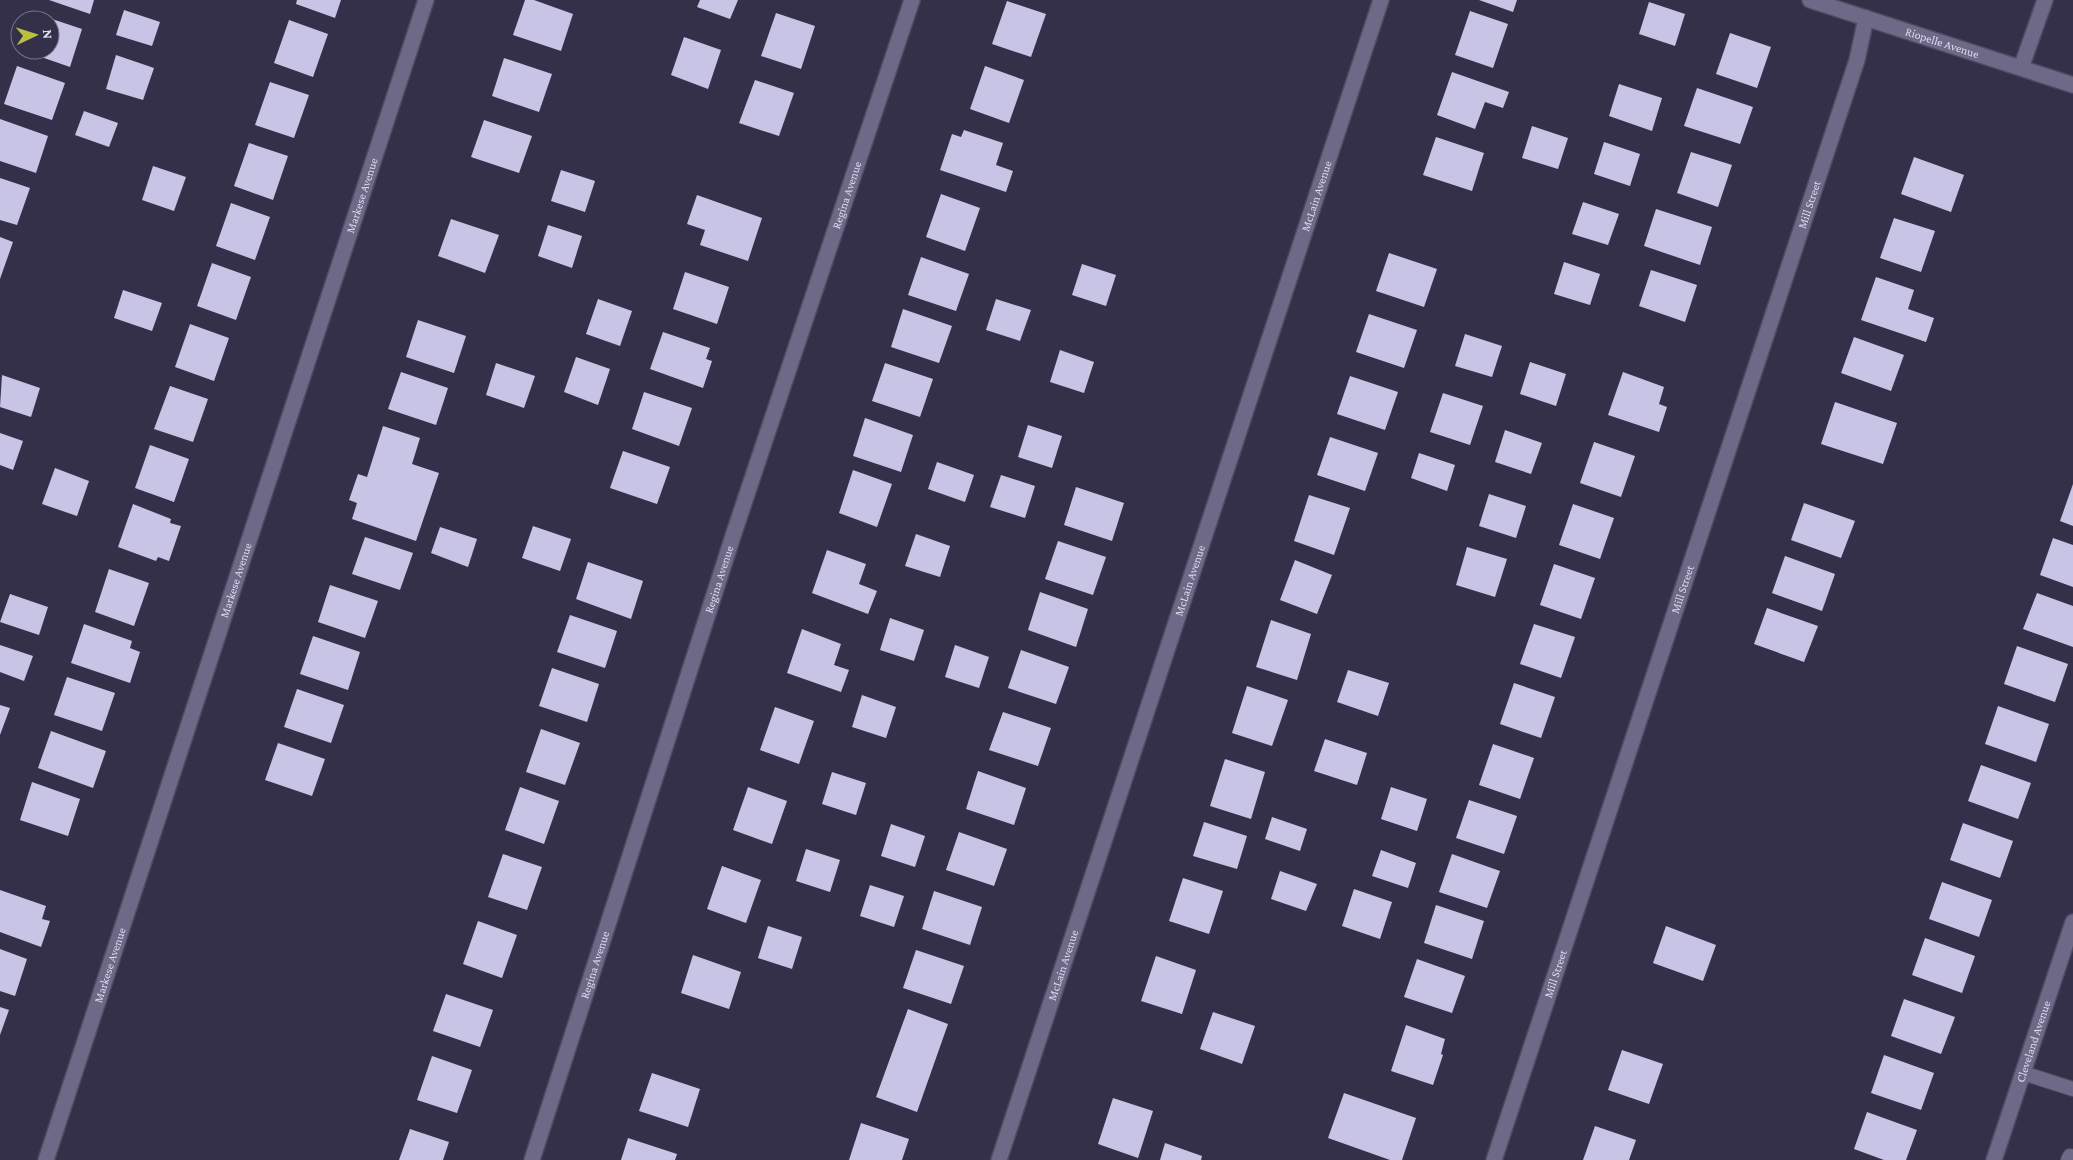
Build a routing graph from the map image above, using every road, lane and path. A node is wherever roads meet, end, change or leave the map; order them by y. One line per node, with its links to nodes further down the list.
1 (426, 0): 13 (street, Markese Avenue)
2 (912, 0): 14 (street, Regina Avenue)
3 (1381, 0): 15 (street, McLain Avenue)
4 (1810, 0): 6 (street, Riopelle Avenue)
5 (2044, 0): 7 (street)
6 (1866, 18): 7 (street, Riopelle Avenue); 16 (street, Mill Street)
7 (2022, 68): 8 (street, Riopelle Avenue)
8 (2073, 85)
9 (2073, 922): 10 (street, Cleveland Avenue)
10 (2023, 1073): 11 (lane); 17 (street, Cleveland Avenue)
11 (2073, 1089)
12 (2073, 1157): 18 (lane)
13 (46, 1160)
14 (532, 1160)
15 (999, 1160)
16 (1494, 1160)
17 (1994, 1160)
18 (2068, 1160)

